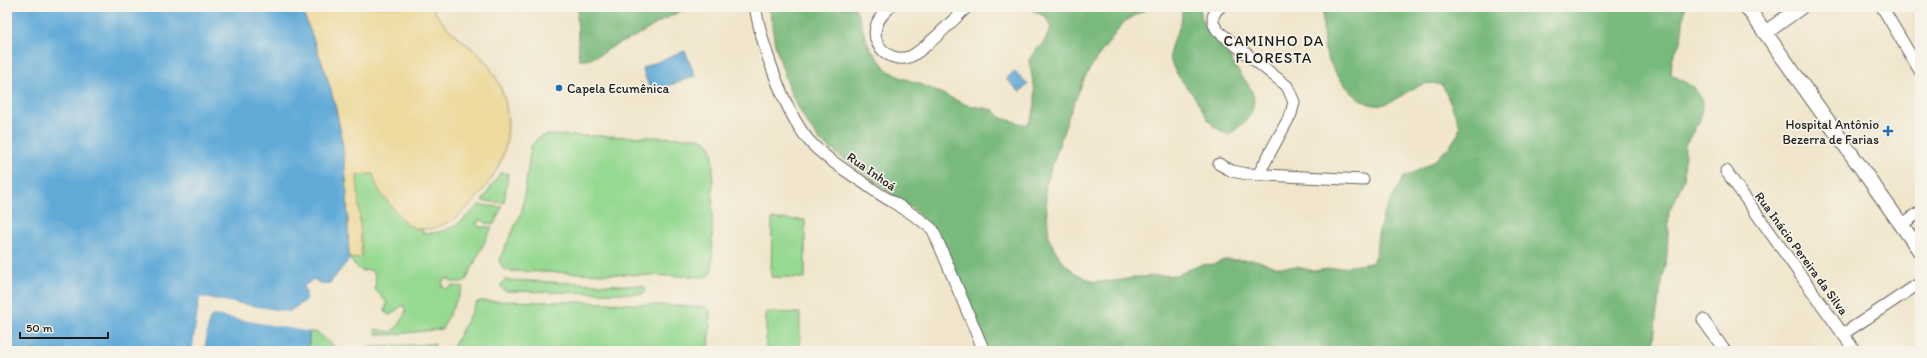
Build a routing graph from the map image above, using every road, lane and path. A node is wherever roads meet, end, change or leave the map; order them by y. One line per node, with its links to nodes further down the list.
1 (755, 7): 20 (street, Rua Inhoá)
2 (890, 7): 3 (street)
3 (967, 7)
4 (1220, 7): 12 (street)
5 (1747, 7): 8 (street)
6 (1801, 7): 8 (street)
7 (1882, 7): 9 (street)
8 (1765, 33): 15 (street)
9 (1920, 71)
10 (1219, 164): 12 (street)
11 (1726, 171): 19 (street, Rua Inácio Pereira da Silva)
12 (1258, 175): 13 (street)
13 (1363, 180)
14 (1920, 212): 15 (street)
15 (1902, 224): 16 (street)
16 (1920, 251)
17 (1920, 283): 19 (street)
18 (1704, 320): 21 (street)
19 (1843, 334): 22 (street, Rua Inácio Pereira da Silva)
20 (984, 351)
21 (1724, 351)
22 (1855, 351)

